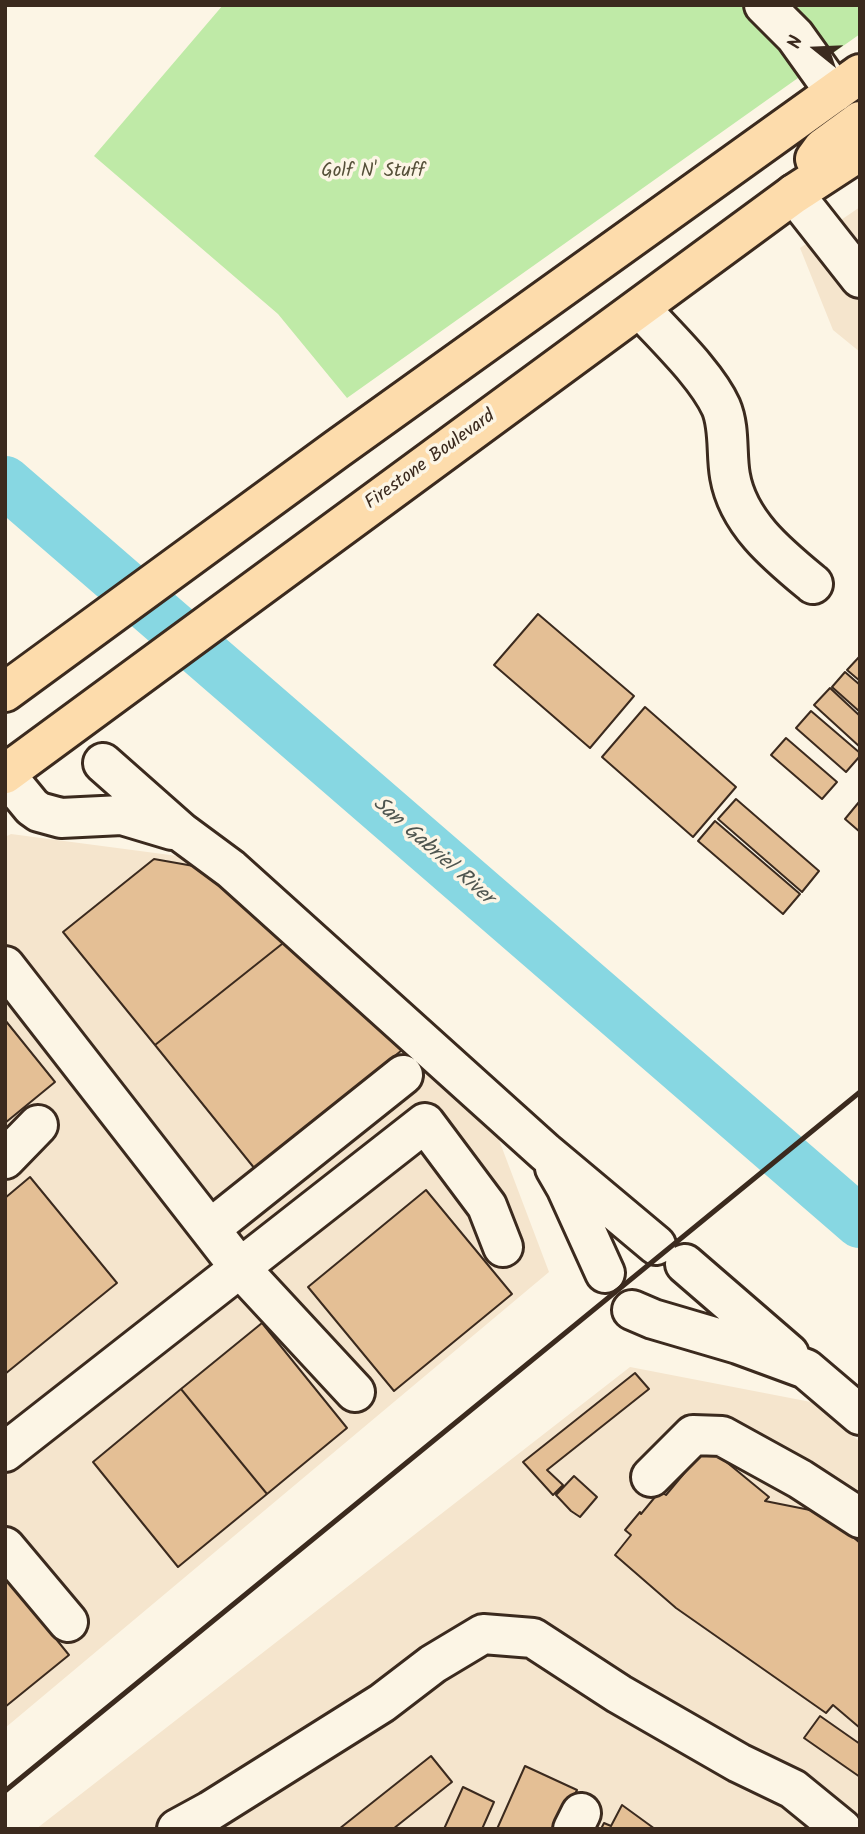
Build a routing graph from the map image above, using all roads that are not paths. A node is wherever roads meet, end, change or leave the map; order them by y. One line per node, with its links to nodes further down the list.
1 (764, 5): 2 (lane)
2 (847, 83): 9 (main road)
3 (860, 121): 5 (main road)
4 (860, 151): 5 (main road, Firestone Boulevard)
5 (794, 194): 6 (lane); 7 (main road, Firestone Boulevard)
6 (857, 270)
7 (639, 308): 8 (lane); 11 (main road, Firestone Boulevard)
8 (813, 584)
9 (5, 692)
10 (103, 763): 12 (lane)
11 (5, 774): 12 (lane)
12 (181, 832): 16 (lane)
13 (5, 966): 18 (lane)
14 (404, 1075): 18 (lane)
15 (38, 1125): 17 (lane)
16 (545, 1152): 21 (lane); 23 (lane)
17 (5, 1159)
18 (210, 1229): 20 (lane)
19 (503, 1247): 20 (lane)
20 (240, 1268): 24 (lane); 26 (lane)
21 (605, 1273)
22 (632, 1310): 23 (lane)
23 (806, 1369): 25 (lane)
24 (355, 1392)
25 (860, 1415)
26 (5, 1452)
27 (651, 1477): 28 (lane)
28 (860, 1518)
29 (5, 1547): 30 (lane)
30 (68, 1622)
31 (177, 1829): 32 (lane)
32 (842, 1829)

